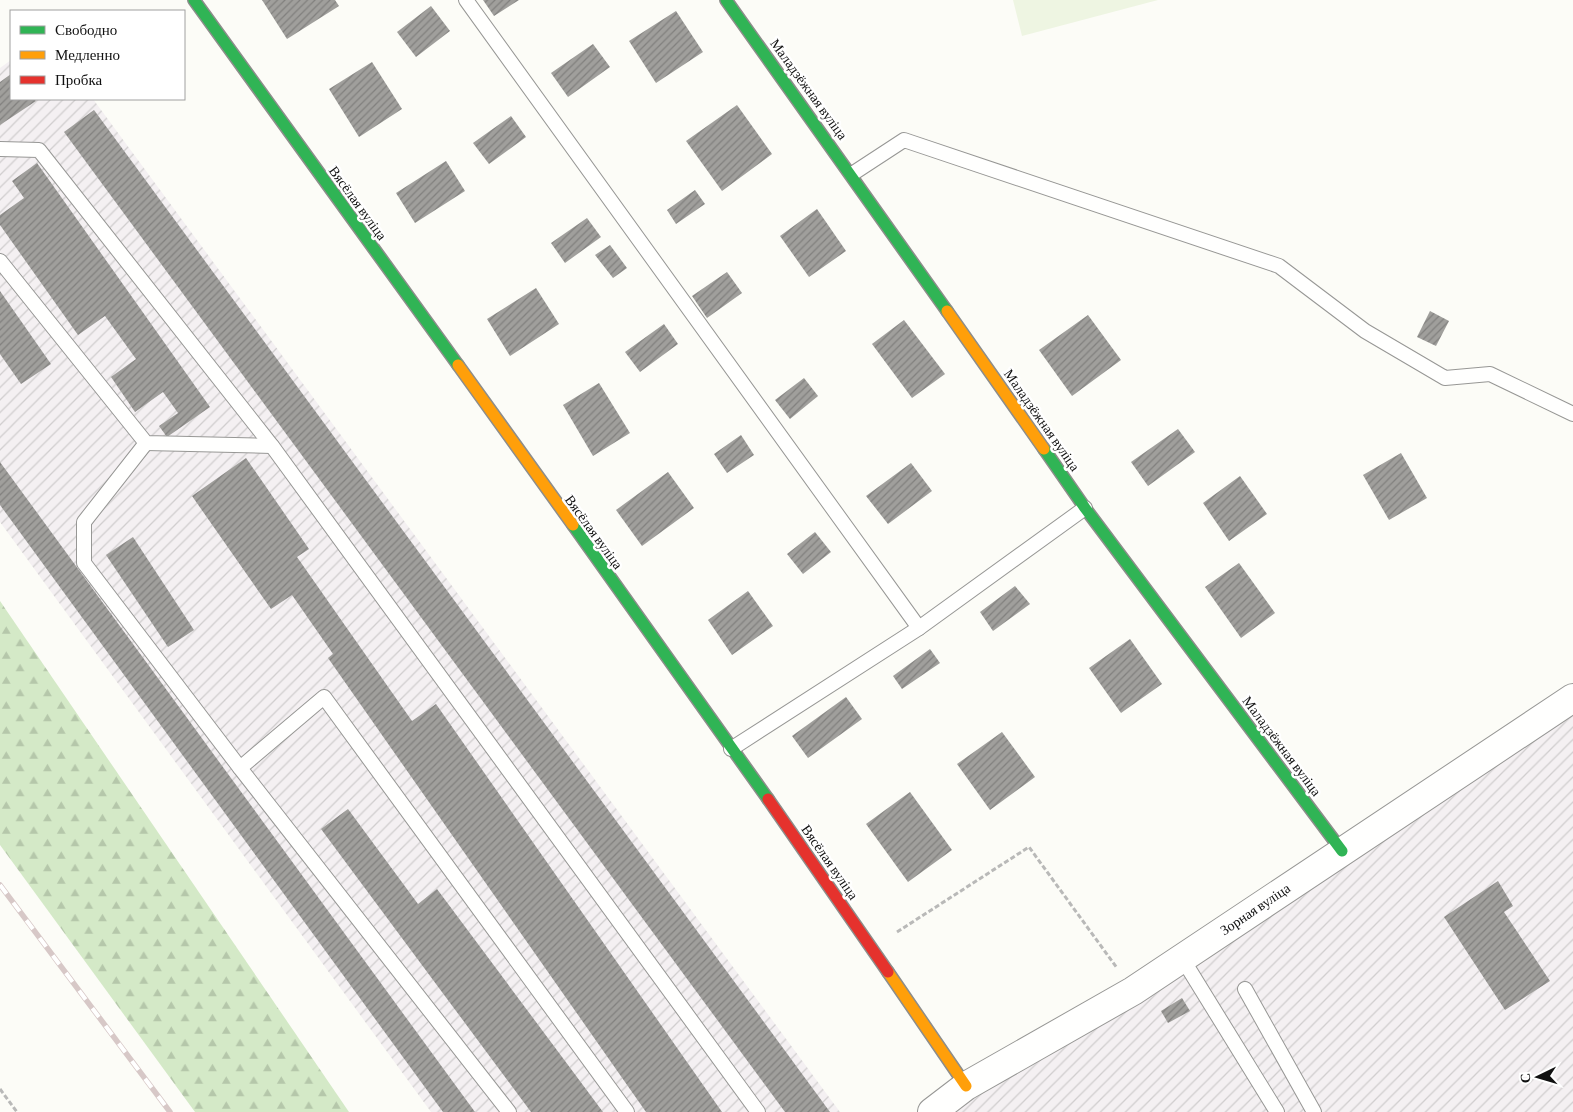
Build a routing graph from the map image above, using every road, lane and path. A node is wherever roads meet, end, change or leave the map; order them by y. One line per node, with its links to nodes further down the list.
1 (194, 0): 13 (street, Вясёлая вуліца)
2 (466, 0): 11 (lane)
3 (726, 0): 5 (street, Маладзёжная вуліца)
4 (0, 149): 9 (lane)
5 (852, 174): 7 (lane); 10 (street, Маладзёжная вуліца)
6 (0, 261): 8 (lane)
7 (1573, 414)
8 (146, 444): 9 (lane); 14 (lane)
9 (272, 446): 25 (lane)
10 (1085, 508): 11 (lane); 15 (street, Маладзёжная вуліца)
11 (919, 628): 13 (lane)
12 (1573, 698): 15 (street, Зорная вуліца)
13 (731, 749): 16 (street, Вясёлая вуліца)
14 (240, 768): 23 (lane); 24 (lane)
15 (1342, 852): 17 (street, Зорная вуліца)
16 (872, 948): 19 (path); 20 (street, Вясёлая вуліца)
17 (1182, 958): 19 (street, Зорная вуліца); 27 (lane)
18 (1245, 989): 28 (lane)
19 (1133, 991): 20 (street, Зорная вуліца)
20 (966, 1086): 26 (street, Зорная вуліца)
21 (0, 1089): 22 (path)
22 (17, 1112)
23 (509, 1112)
24 (627, 1112)
25 (758, 1112)
26 (932, 1112)
27 (1277, 1112)
28 (1314, 1112)

